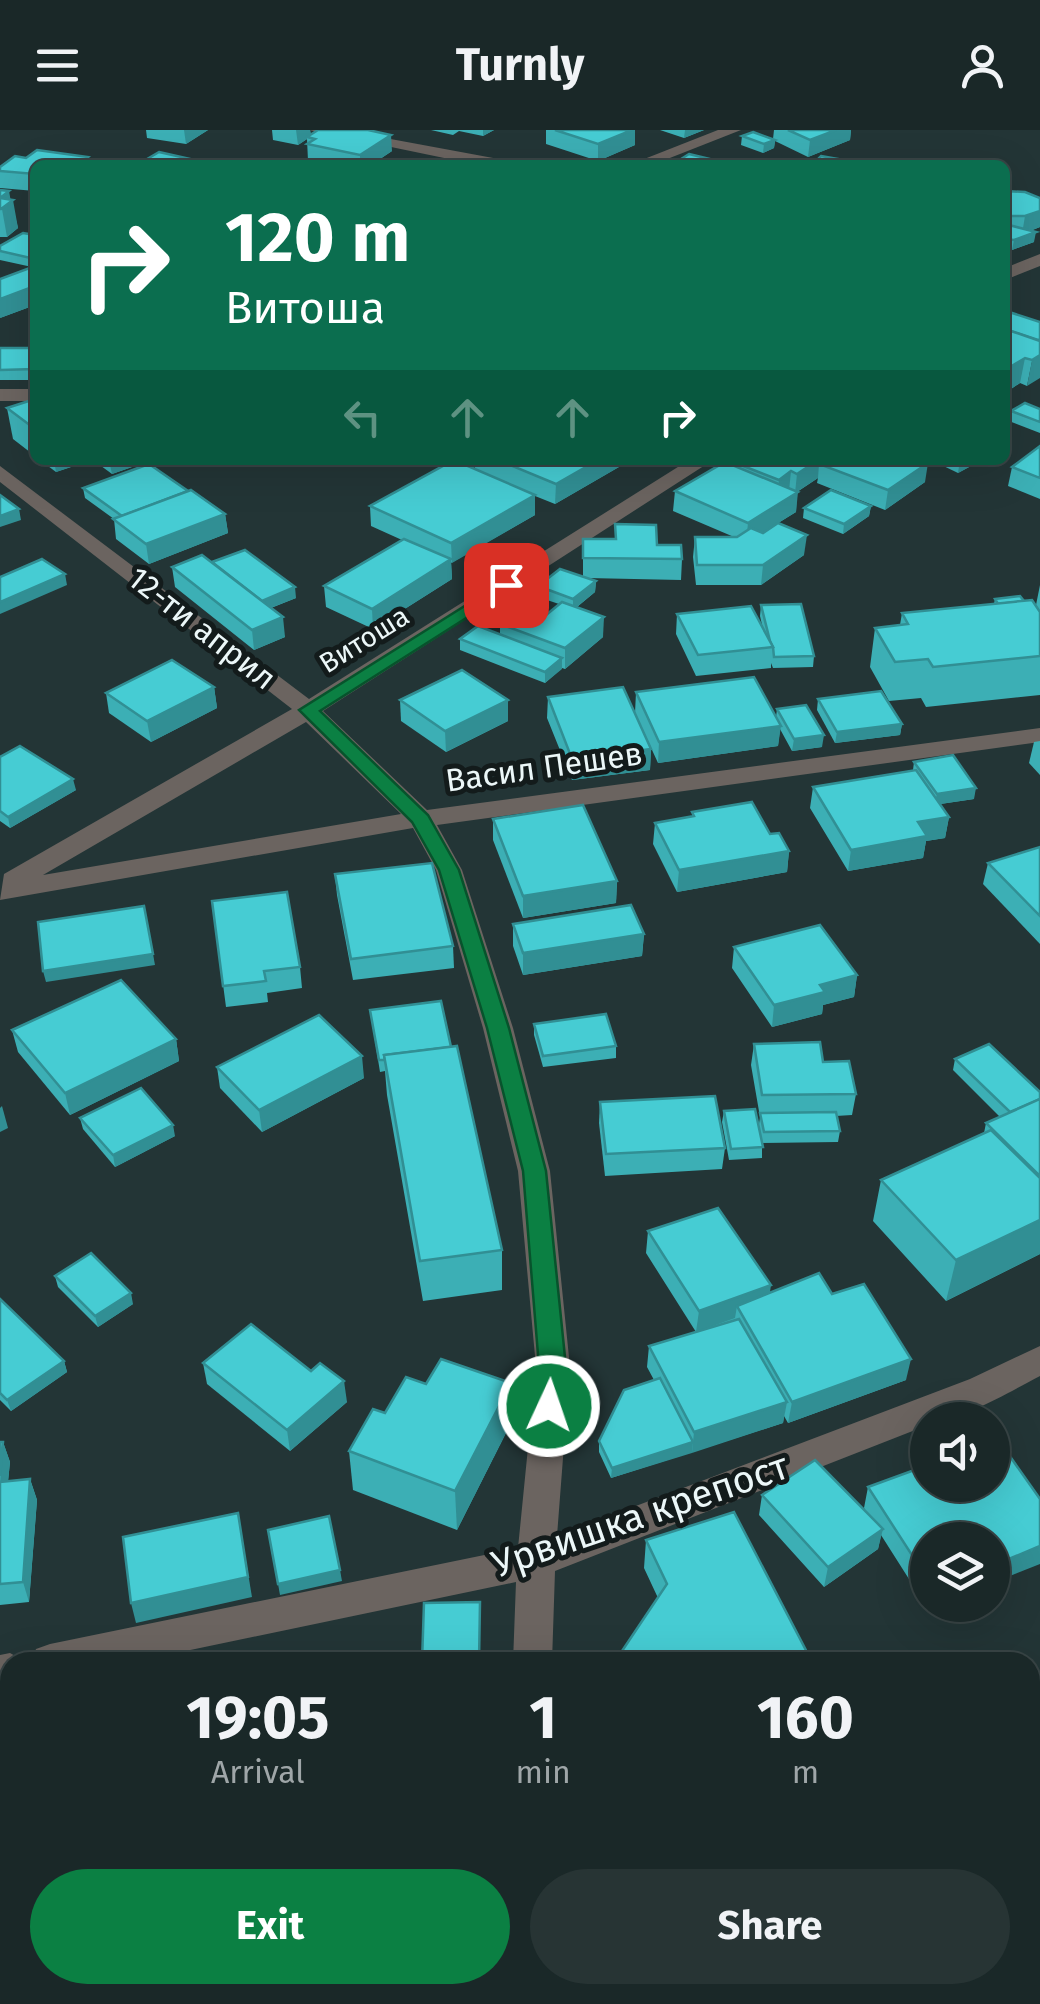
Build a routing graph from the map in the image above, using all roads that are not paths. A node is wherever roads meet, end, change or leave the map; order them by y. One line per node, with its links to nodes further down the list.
1 (317, 130): 3 (street)
2 (732, 130): 4 (street)
3 (477, 160)
4 (651, 160)
5 (1010, 263): 6 (street)
6 (1035, 266): 7 (street)
7 (1010, 274)
8 (0, 394): 9 (street)
9 (30, 395)
10 (695, 465): 12 (street, Витоша)
11 (0, 472): 12 (street, 12-ти април)
12 (308, 710): 14 (street, 12-ти април); 15 (street, Витоша)
13 (1040, 734): 14 (street, Васил Пешев)
14 (420, 819): 15 (street, Васил Пешев); 17 (street, 12-ти април)
15 (0, 890)
16 (1040, 1360): 17 (street, Урвишка крепост)
17 (536, 1560): 18 (street, Урвишка крепост); 19 (street, 12-ти април)
18 (98, 1652)
19 (533, 1652)

